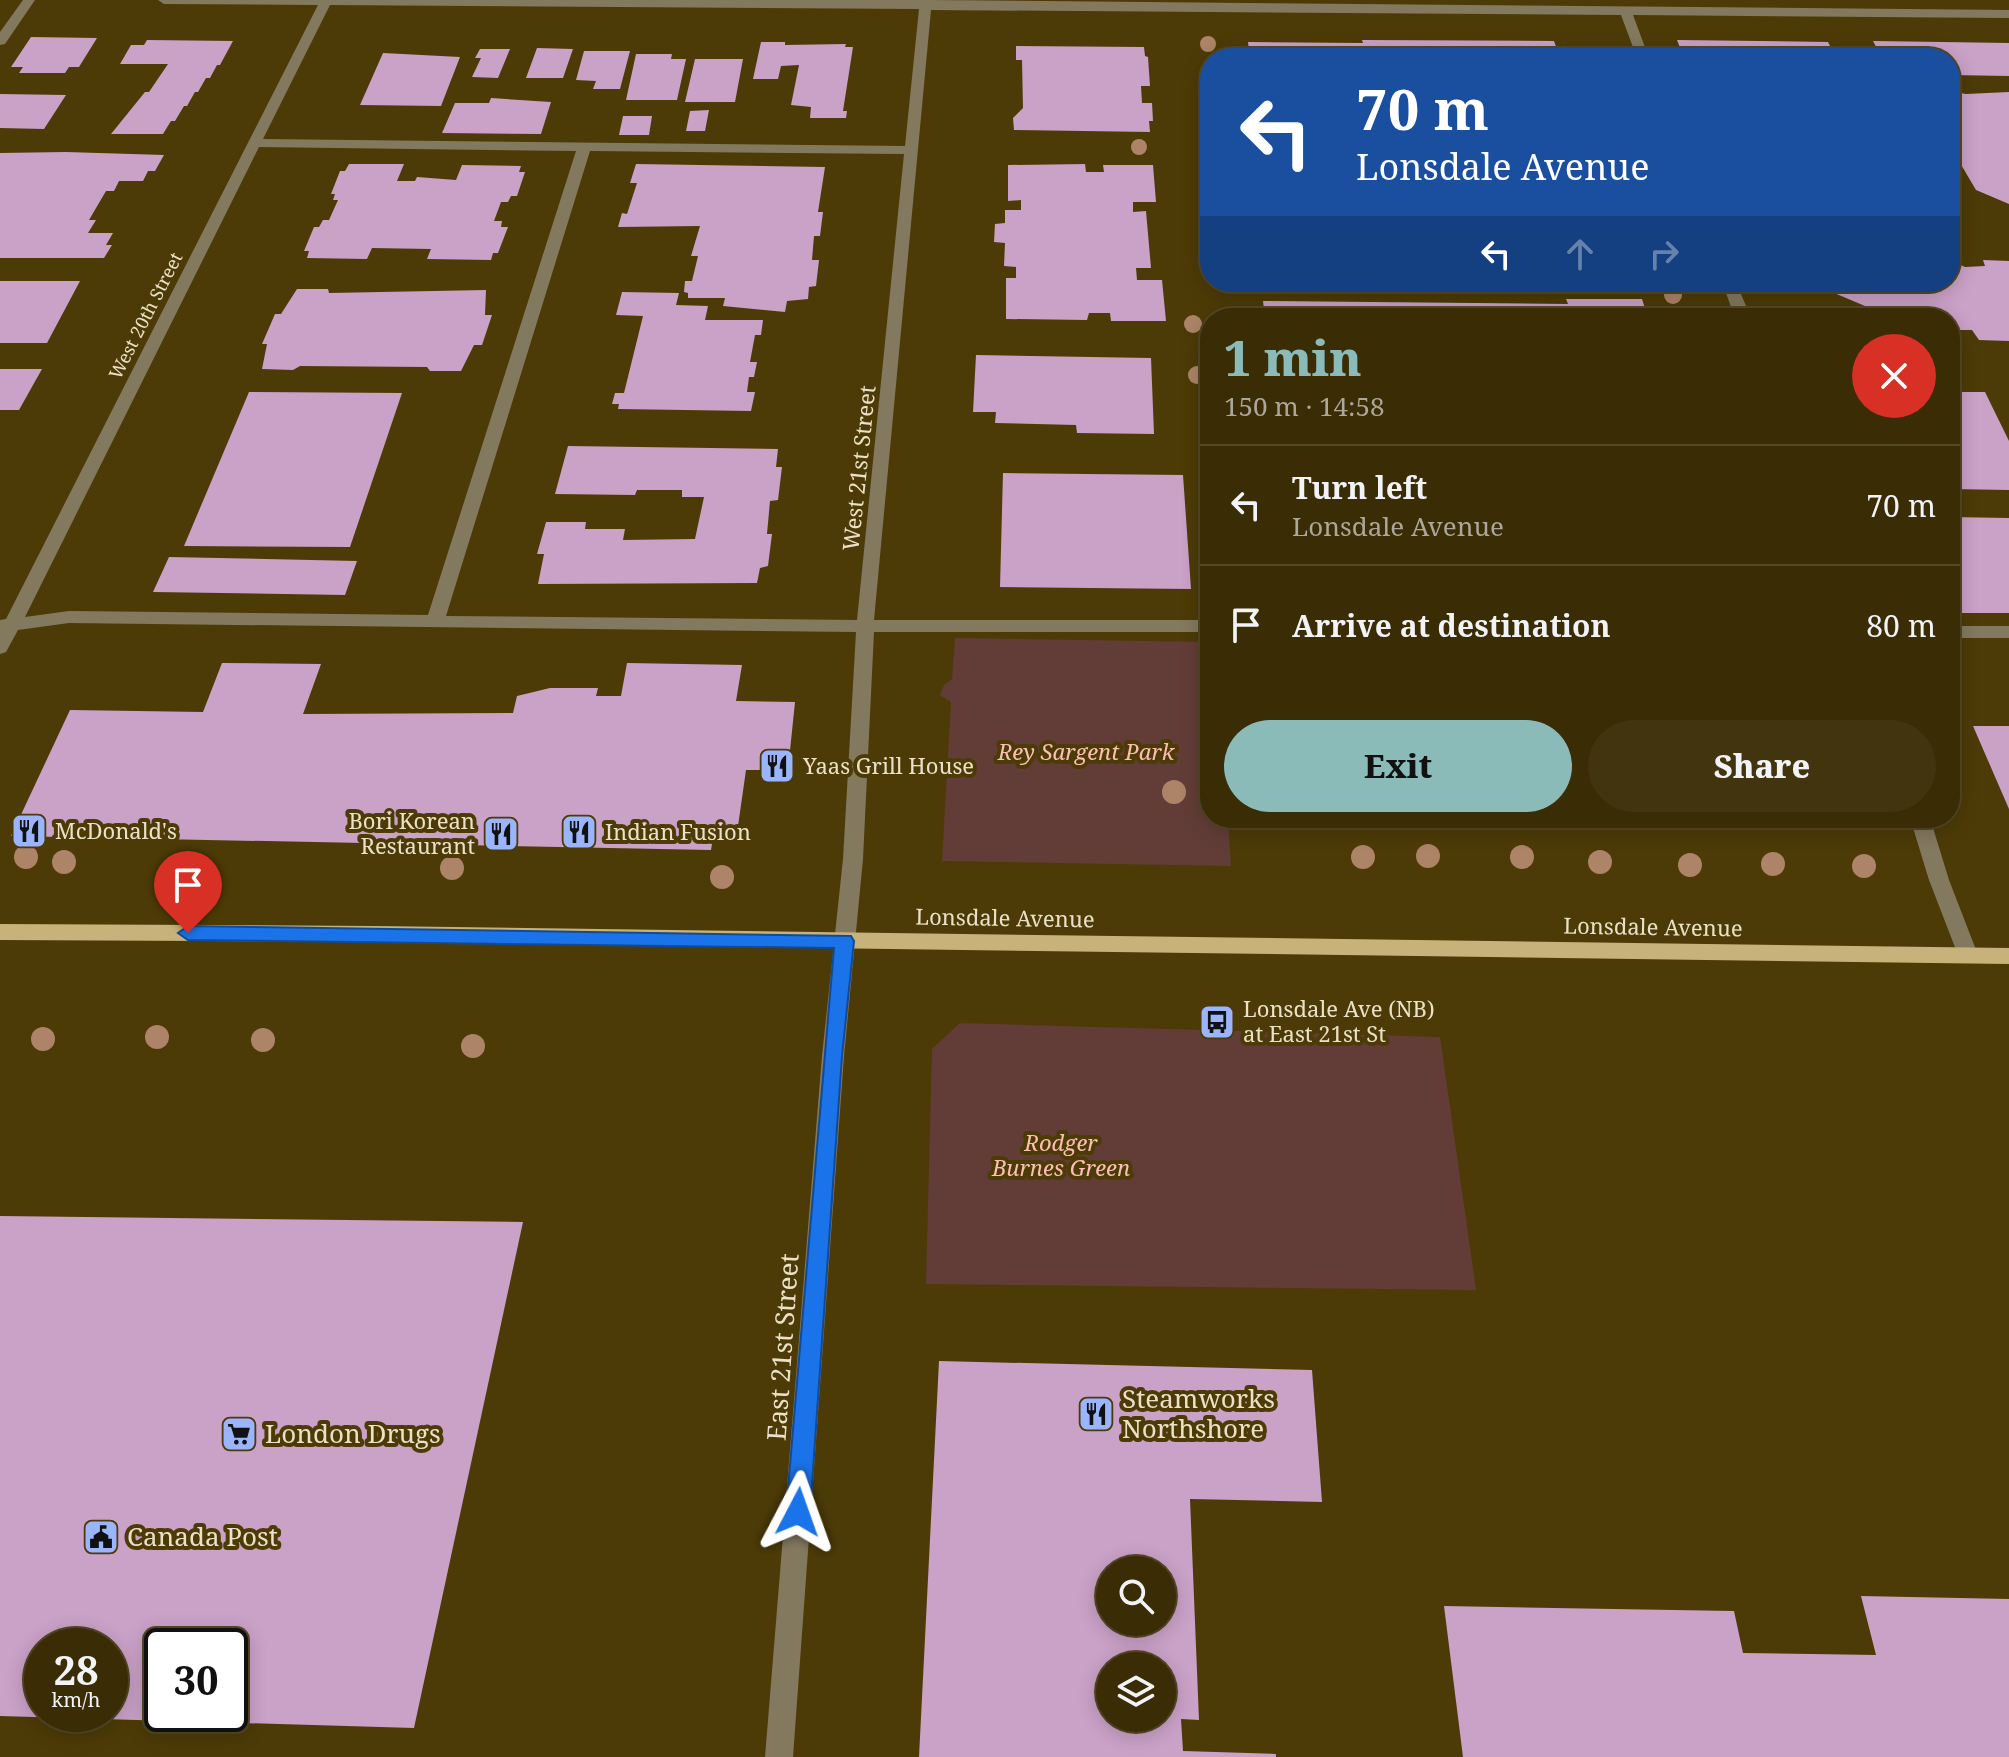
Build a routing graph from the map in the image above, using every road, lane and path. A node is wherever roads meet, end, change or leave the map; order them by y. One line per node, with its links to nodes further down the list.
1 (29, 0): 7 (street)
2 (164, 0): 3 (street)
3 (326, 1): 4 (street); 9 (street, West 20th Street)
4 (926, 3): 5 (street); 11 (street, West 21st Street)
5 (1625, 10): 6 (street); 8 (street)
6 (2009, 14)
7 (0, 41)
8 (1639, 48)
9 (257, 143): 10 (street); 13 (street, West 20th Street)
10 (584, 147): 11 (street); 12 (street)
11 (913, 150): 14 (street, West 21st Street)
12 (435, 622): 13 (street); 14 (street)
13 (6, 625): 18 (street, West 20th Street)
14 (865, 626): 15 (street); 21 (street, West 21st Street)
15 (1200, 626)
16 (1960, 632): 17 (street)
17 (2009, 632)
18 (0, 648)
19 (1923, 828): 22 (street)
20 (0, 932): 21 (main road, Lonsdale Avenue)
21 (844, 941): 22 (main road, Lonsdale Avenue); 24 (street, East 21st Street)
22 (1968, 955): 23 (main road, Lonsdale Avenue)
23 (2009, 956)
24 (779, 1757)

